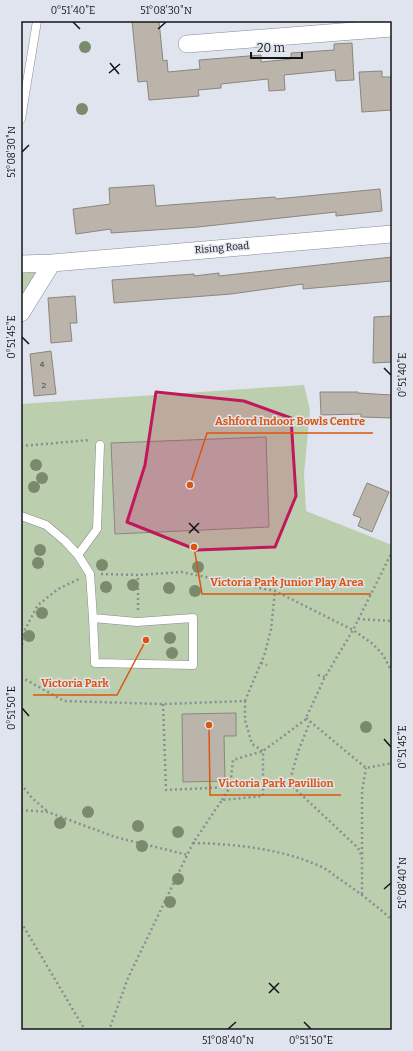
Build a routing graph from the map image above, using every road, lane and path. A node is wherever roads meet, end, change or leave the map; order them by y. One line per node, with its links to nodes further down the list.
1 (37, 21): 4 (lane)
2 (392, 28): 3 (street)
3 (187, 44)
4 (21, 119)
5 (392, 234): 6 (street, Rising Road)
6 (52, 263): 7 (street, Rising Road); 8 (street)
7 (21, 264)
8 (21, 313)
9 (21, 446): 10 (path)
10 (100, 446): 13 (lane)
11 (21, 516): 13 (lane)
12 (392, 552): 18 (path)
13 (78, 555): 14 (lane)
14 (90, 574): 15 (path); 17 (lane); 22 (path)
15 (138, 575): 16 (path); 20 (path)
16 (275, 591): 21 (path); 23 (path)
17 (93, 618): 20 (lane); 20 (lane)
18 (358, 619): 19 (path); 21 (path)
19 (392, 621)
20 (137, 622)
21 (353, 630): 25 (path); 28 (path)
22 (21, 660)
23 (261, 663): 24 (path); 29 (path)
24 (267, 665)
25 (392, 672)
26 (318, 675): 28 (path)
27 (21, 677): 30 (path)
28 (325, 677): 31 (path)
29 (245, 701): 30 (path); 33 (path)
30 (163, 704): 39 (path)
31 (306, 718): 32 (path); 33 (path)
32 (310, 722): 35 (path); 36 (path)
33 (263, 751): 38 (path); 39 (path)
34 (392, 763): 35 (path)
35 (366, 768): 45 (path)
36 (289, 783): 38 (path); 45 (path)
37 (21, 784): 42 (path)
38 (263, 786): 40 (path)
39 (230, 787): 40 (path)
40 (222, 800): 43 (path)
41 (21, 810): 42 (path)
42 (48, 812): 44 (path)
43 (193, 843): 44 (path); 46 (path)
44 (188, 855): 50 (path)
45 (362, 857): 46 (path)
46 (362, 895): 47 (path)
47 (392, 920)
48 (21, 922): 49 (path)
49 (85, 1030)
50 (109, 1030)

